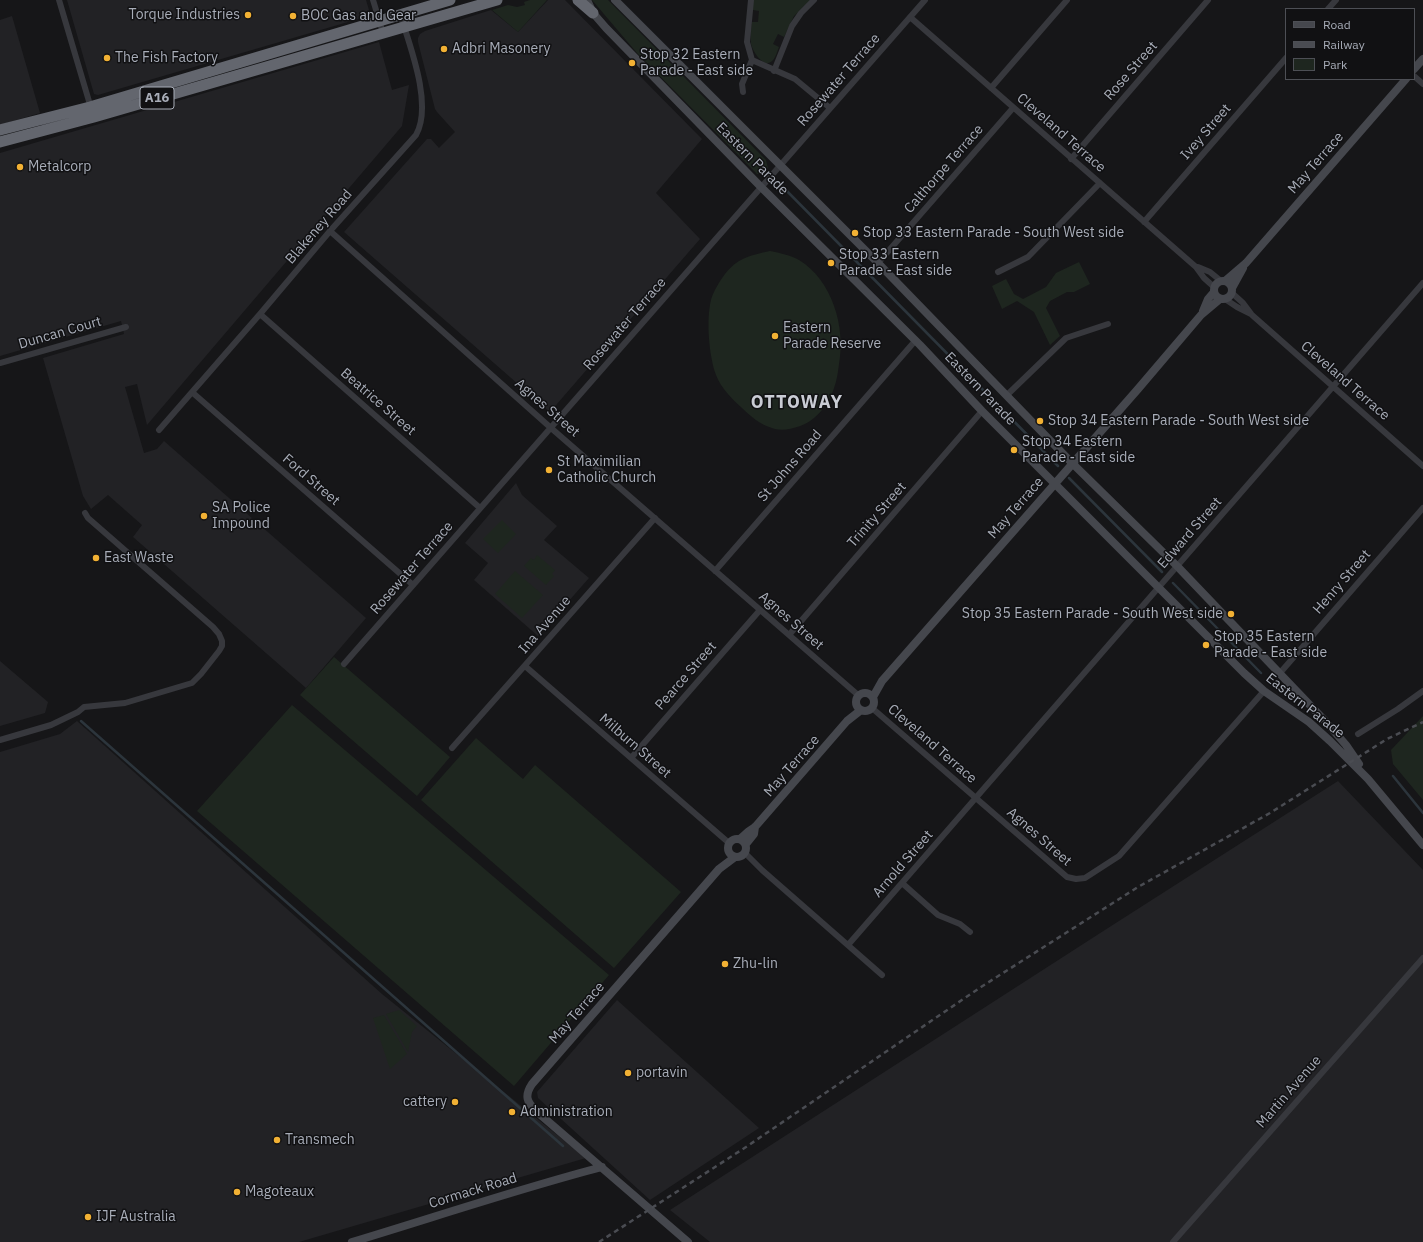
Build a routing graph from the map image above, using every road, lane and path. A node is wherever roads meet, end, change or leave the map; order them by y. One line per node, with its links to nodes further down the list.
1 (59, 0): 35 (street)
2 (373, 0): 18 (street)
3 (450, 0): 16 (highway, A16)
4 (497, 0): 19 (highway, A16)
5 (578, 0): 15 (highway)
6 (587, 0): 15 (main road, Eastern Parade)
7 (615, 0): 39 (main road, Eastern Parade)
8 (751, 0): 24 (street)
9 (814, 0): 27 (street)
10 (925, 0): 17 (street, Rosewater Terrace)
11 (1067, 0): 31 (street)
12 (1208, 0): 38 (street, Rose Street)
13 (1336, 0): 14 (street)
14 (1329, 8)
15 (593, 13): 41 (main road, Eastern Parade)
16 (400, 14): 18 (highway, A16); 19 (street, Blakeney Road)
17 (910, 17): 31 (street, Cleveland Terrace); 33 (street, Rosewater Terrace)
18 (379, 21): 20 (street); 21 (highway, A16)
19 (404, 27): 20 (highway, A16); 43 (street, Blakeney Road)
20 (383, 33): 25 (highway, A16)
21 (257, 57): 25 (highway); 35 (highway, A16)
22 (1285, 59): 42 (street, Ivey Street)
23 (1423, 59): 26 (main road)
24 (752, 60): 27 (street); 32 (street)
25 (261, 68): 35 (highway, A16)
26 (1415, 68)
27 (774, 71): 33 (street)
28 (1415, 77): 30 (street)
29 (1405, 80): 45 (main road, May Terrace)
30 (1423, 84)
31 (991, 88): 34 (street, Cleveland Terrace)
32 (744, 92)
33 (830, 108): 39 (street, Rosewater Terrace)
34 (1013, 108): 38 (street, Cleveland Terrace); 44 (street, Calthorpe Terrace)
35 (92, 112): 36 (highway, A16); 37 (highway, A16)
36 (0, 130)
37 (0, 142)
38 (1071, 158): 40 (street, Cleveland Terrace)
39 (780, 166): 41 (street, Rosewater Terrace); 44 (main road, Eastern Parade)
40 (1100, 183): 42 (street, Cleveland Terrace); 47 (street)
41 (761, 187): 58 (main road, Eastern Parade); 64 (street, Rosewater Terrace)
42 (1144, 222): 46 (street, Cleveland Terrace)
43 (330, 231): 53 (street, Blakeney Road); 64 (street, Agnes Street)
44 (878, 263): 62 (main road, Eastern Parade)
45 (1246, 263): 48 (main road, May Terrace); 51 (main road, May Terrace)
46 (1196, 267): 48 (street, Cleveland Terrace); 50 (street, Cleveland Terrace)
47 (998, 272)
48 (1223, 281): 50 (main road); 51 (main road)
49 (1423, 283): 60 (street, Edward Street)
50 (1214, 290): 52 (main road); 54 (main road, May Terrace)
51 (1232, 290): 52 (main road); 55 (street, Cleveland Terrace)
52 (1222, 299): 54 (main road, May Terrace); 55 (street, Cleveland Terrace)
53 (260, 314): 61 (street, Blakeney Road); 69 (street, Beatrice Street)
54 (1200, 315): 66 (main road, May Terrace)
55 (1252, 315): 60 (street, Cleveland Terrace)
56 (1108, 324): 62 (street)
57 (126, 327): 59 (street, Duncan Court)
58 (916, 341): 63 (main road, Eastern Parade); 74 (street, St Johns Road)
59 (0, 363)
60 (1333, 387): 67 (street, Cleveland Terrace); 73 (street, Edward Street)
61 (192, 393): 65 (street, Blakeney Road); 75 (street, Ford Street)
62 (1006, 395): 66 (main road, Eastern Parade)
63 (982, 411): 68 (main road, Eastern Parade); 78 (street, Trinity Street)
64 (551, 428): 69 (street, Rosewater Terrace); 72 (street, Agnes Street)
65 (159, 430)
66 (1072, 463): 68 (main road, May Terrace); 73 (main road, Eastern Parade)
67 (1423, 466)
68 (1055, 483): 76 (main road, Eastern Parade); 82 (main road, May Terrace)
69 (480, 508): 75 (street, Rosewater Terrace)
70 (1423, 508): 81 (street, Henry Street)
71 (85, 513): 93 (street)
72 (655, 518): 74 (street, Agnes Street); 80 (street, Ina Avenue)
73 (1177, 566): 76 (street, Edward Street); 81 (main road, Eastern Parade)
74 (715, 571): 77 (street, Agnes Street)
75 (413, 585): 79 (street, Rosewater Terrace)
76 (1159, 588): 83 (main road, Eastern Parade); 97 (street, Edward Street)
77 (760, 610): 78 (street, Agnes Street); 95 (street, Pearce Street)
78 (789, 635): 87 (street, Agnes Street)
79 (344, 664)
80 (525, 666): 94 (street, Ina Avenue); 95 (street, Milburn Street)
81 (1280, 673): 86 (main road, Eastern Parade)
82 (882, 681): 85 (main road, May Terrace); 88 (main road, May Terrace)
83 (1264, 691): 91 (main road, Eastern Parade); 97 (street, Agnes Street)
84 (1423, 691): 92 (street)
85 (866, 692): 87 (main road); 88 (main road)
86 (1300, 694): 91 (main road); 96 (main road, Eastern Parade)
87 (858, 695): 89 (main road)
88 (873, 698): 90 (main road)
89 (859, 708): 90 (main road); 98 (main road, May Terrace)
90 (872, 708): 97 (street, Cleveland Terrace)
91 (1308, 722): 96 (main road, Eastern Parade)
92 (1358, 734)
93 (0, 740)
94 (452, 748)
95 (631, 758): 100 (street, Milburn Street)
96 (1370, 781): 99 (main road, Eastern Parade)
97 (976, 799): 104 (street, Arnold Street)
98 (743, 842): 100 (main road); 101 (main road)
99 (1423, 845)
100 (728, 847): 102 (main road); 103 (main road, May Terrace)
101 (745, 853): 102 (main road); 106 (street)
102 (735, 857): 103 (main road, May Terrace)
103 (719, 869): 109 (main road, May Terrace)
104 (902, 883): 105 (street); 106 (street, Arnold Street)
105 (970, 932)
106 (848, 945): 108 (street)
107 (1423, 958): 112 (street, Martin Avenue)
108 (882, 975)
109 (602, 1167): 110 (main road, Cormack Road); 111 (main road)
110 (352, 1242)
111 (688, 1242)
112 (1173, 1242)

